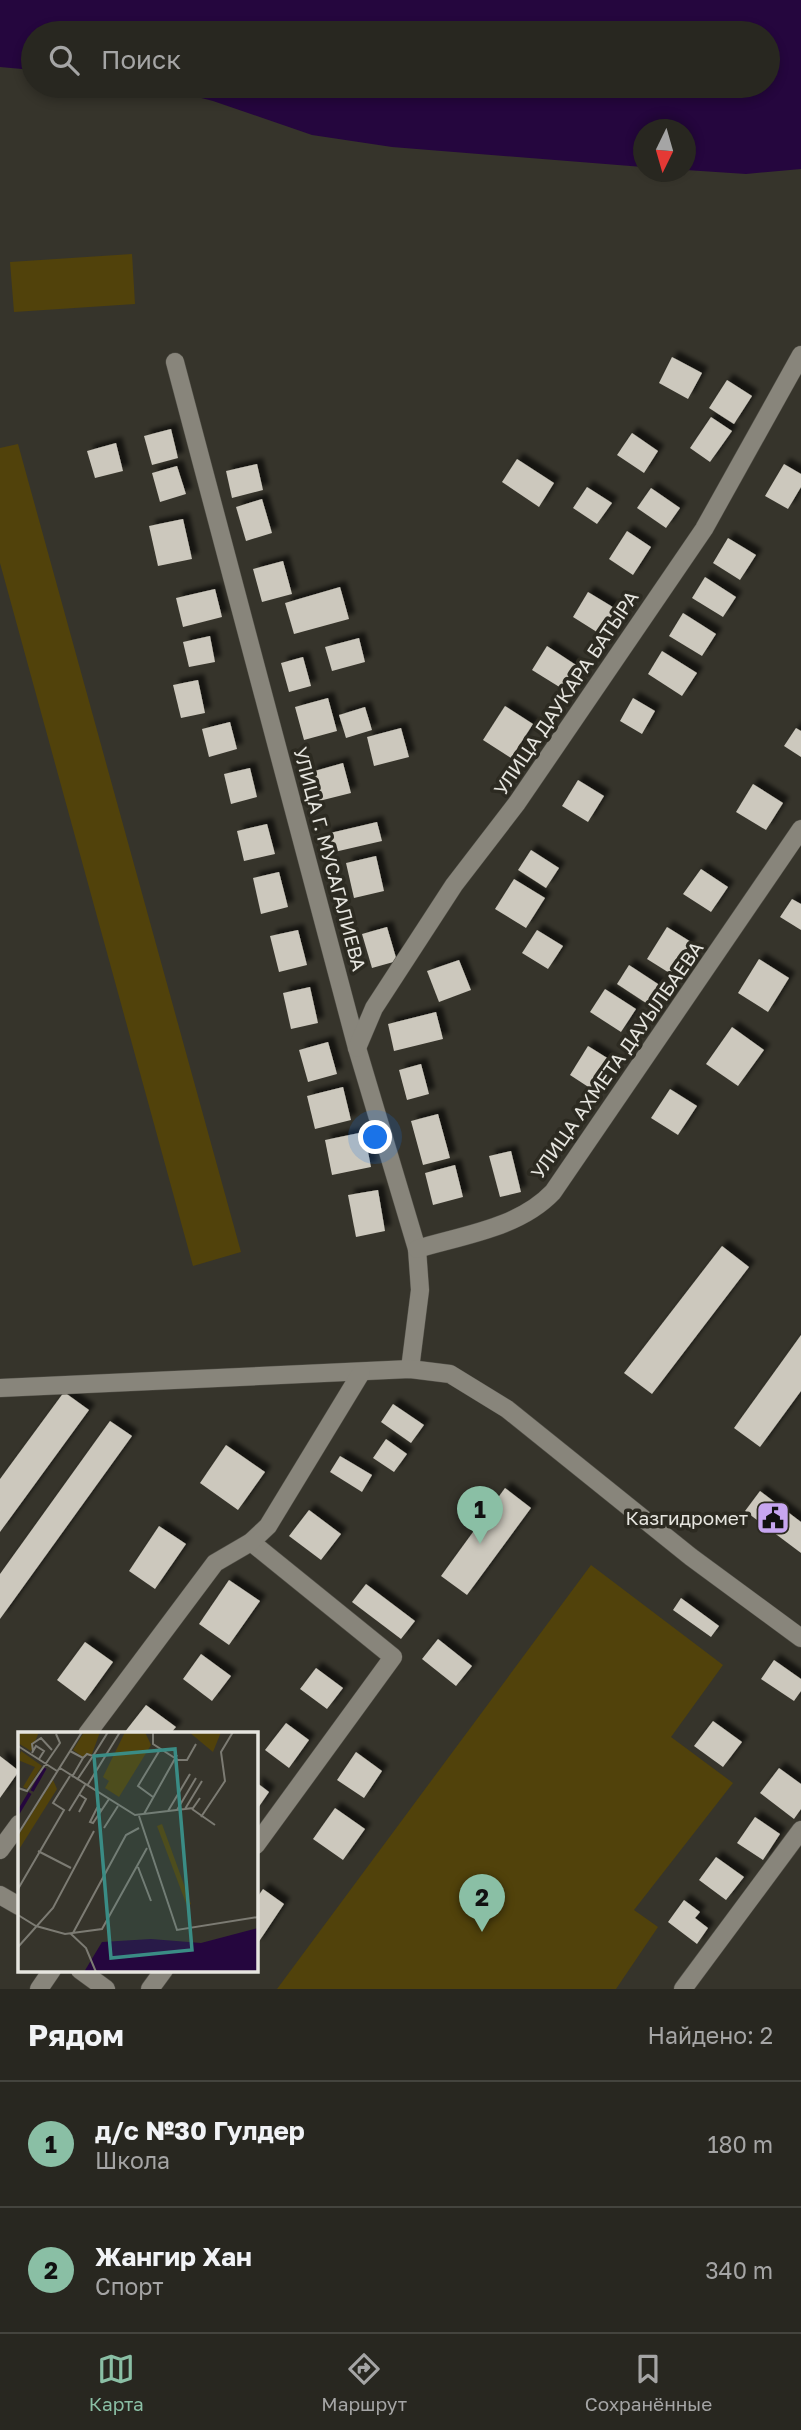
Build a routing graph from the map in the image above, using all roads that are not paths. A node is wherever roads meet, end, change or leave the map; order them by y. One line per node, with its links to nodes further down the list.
1 (801, 355): 4 (street, УЛИЦА ДАУКАРА БАТЫРА)
2 (175, 362): 4 (street, УЛИЦА Г. МУСАГАЛИЕВА)
3 (801, 829): 5 (street, УЛИЦА АХМЕТА ДАУЫЛБАЕВА)
4 (357, 1048): 5 (street, УЛИЦА Г. МУСАГАЛИЕВА)
5 (417, 1249): 6 (street, УЛИЦА Г. МУСАГАЛИЕВА)
6 (410, 1369): 7 (street); 10 (street)
7 (360, 1374): 8 (street); 9 (street)
8 (0, 1388)
9 (251, 1542): 11 (street); 14 (street)
10 (801, 1638)
11 (88, 1732)
12 (18, 1825): 15 (street)
13 (801, 1830): 24 (street)
14 (257, 1844)
15 (0, 1850)
16 (0, 1895): 17 (street)
17 (18, 1905)
18 (51, 1972): 21 (street)
19 (83, 1972): 22 (street)
20 (162, 1972): 23 (street)
21 (39, 1989)
22 (106, 1989)
23 (149, 1989)
24 (683, 1989)

